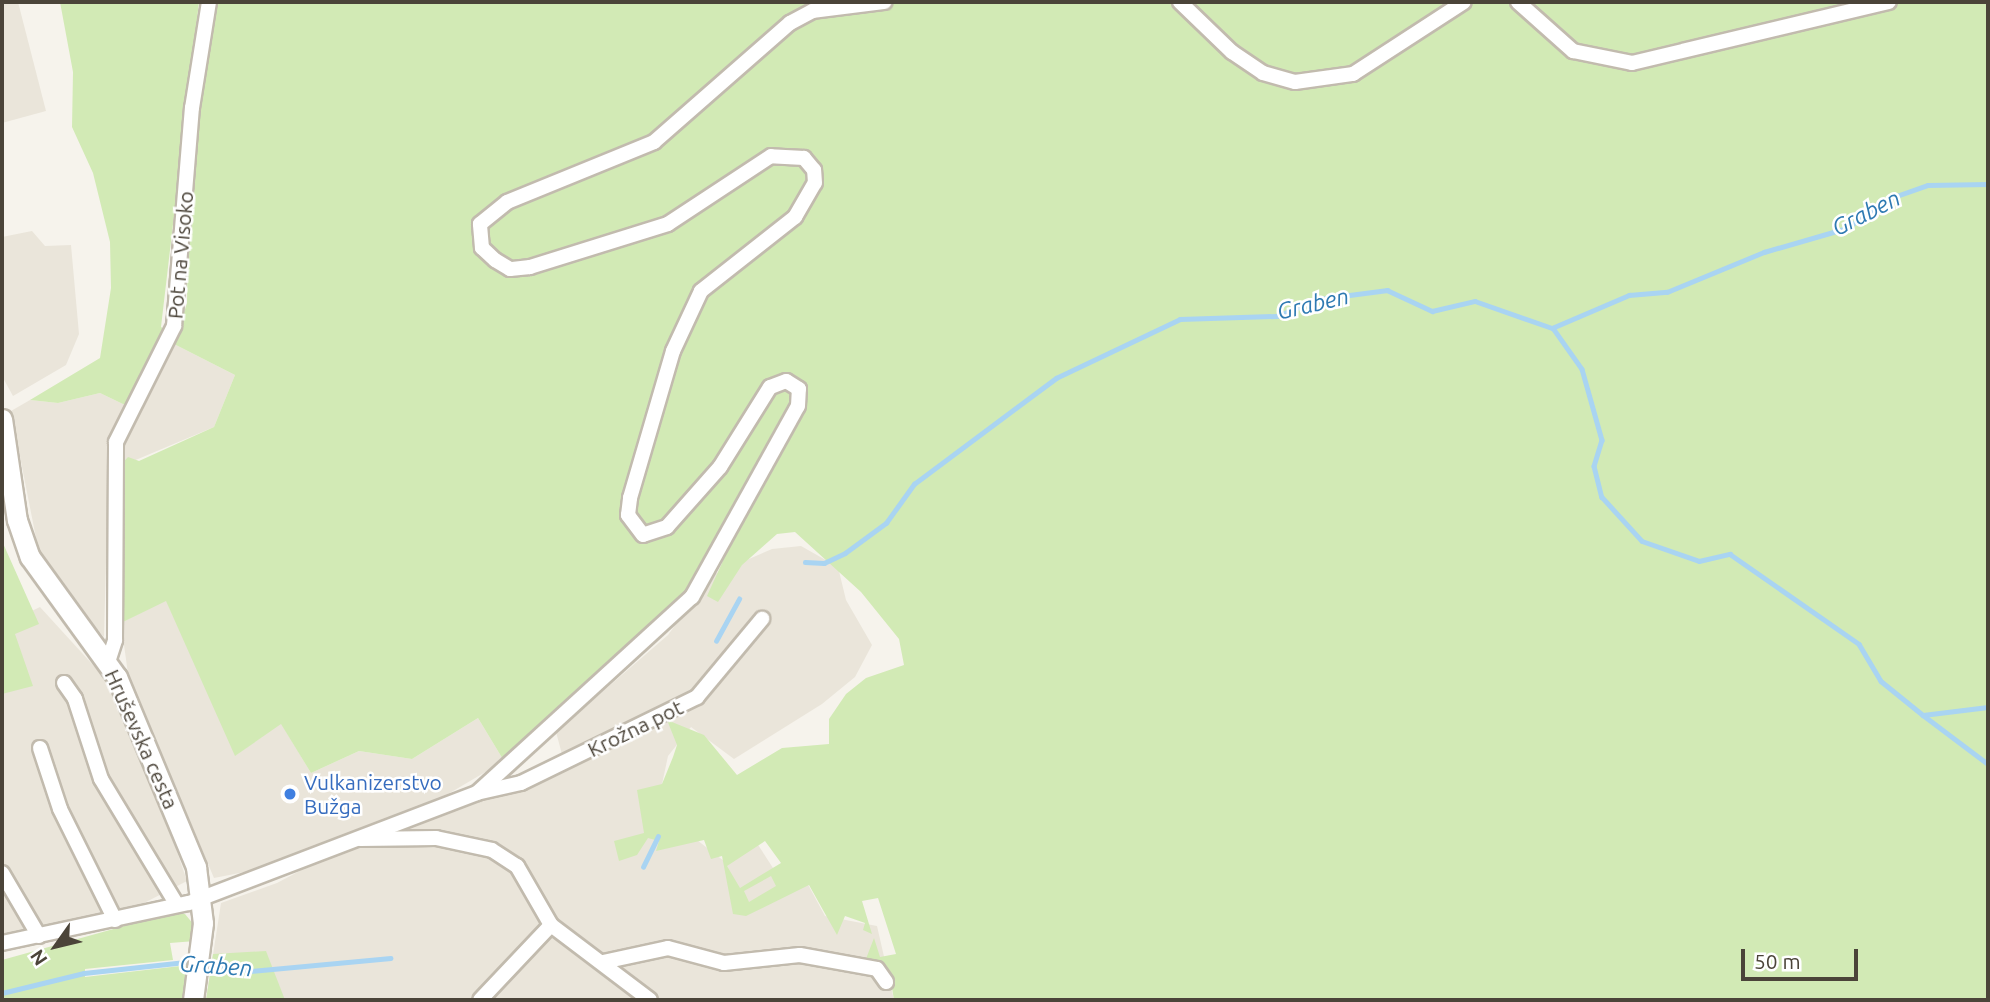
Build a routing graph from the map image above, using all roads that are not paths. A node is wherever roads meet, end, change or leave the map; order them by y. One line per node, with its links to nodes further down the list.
1 (209, 2): 9 (street, Pot na Visoko)
2 (884, 2): 12 (street, Krožna pot)
3 (1180, 2): 4 (street)
4 (1464, 2)
5 (1518, 2): 6 (street)
6 (1889, 2)
7 (2, 419): 9 (street, Hruševska cesta)
8 (762, 619): 12 (street, Krožna pot)
9 (108, 662): 15 (street, Hruševska cesta)
10 (64, 683): 16 (street)
11 (40, 748): 17 (street)
12 (477, 793): 13 (street, Krožna pot)
13 (348, 839): 15 (street, Krožna pot); 18 (street, Krožna pot)
14 (2, 873): 19 (street)
15 (202, 898): 16 (street, Krožna pot); 23 (street, Hruševska cesta)
16 (177, 905): 17 (street, Krožna pot)
17 (115, 920): 19 (street, Krožna pot)
18 (551, 925): 21 (street, Krožna pot); 24 (street)
19 (39, 936): 20 (street, Krožna pot)
20 (2, 943)
21 (603, 962): 22 (street); 25 (street, Krožna pot)
22 (886, 982)
23 (193, 1000)
24 (480, 1000)
25 (650, 1000)

